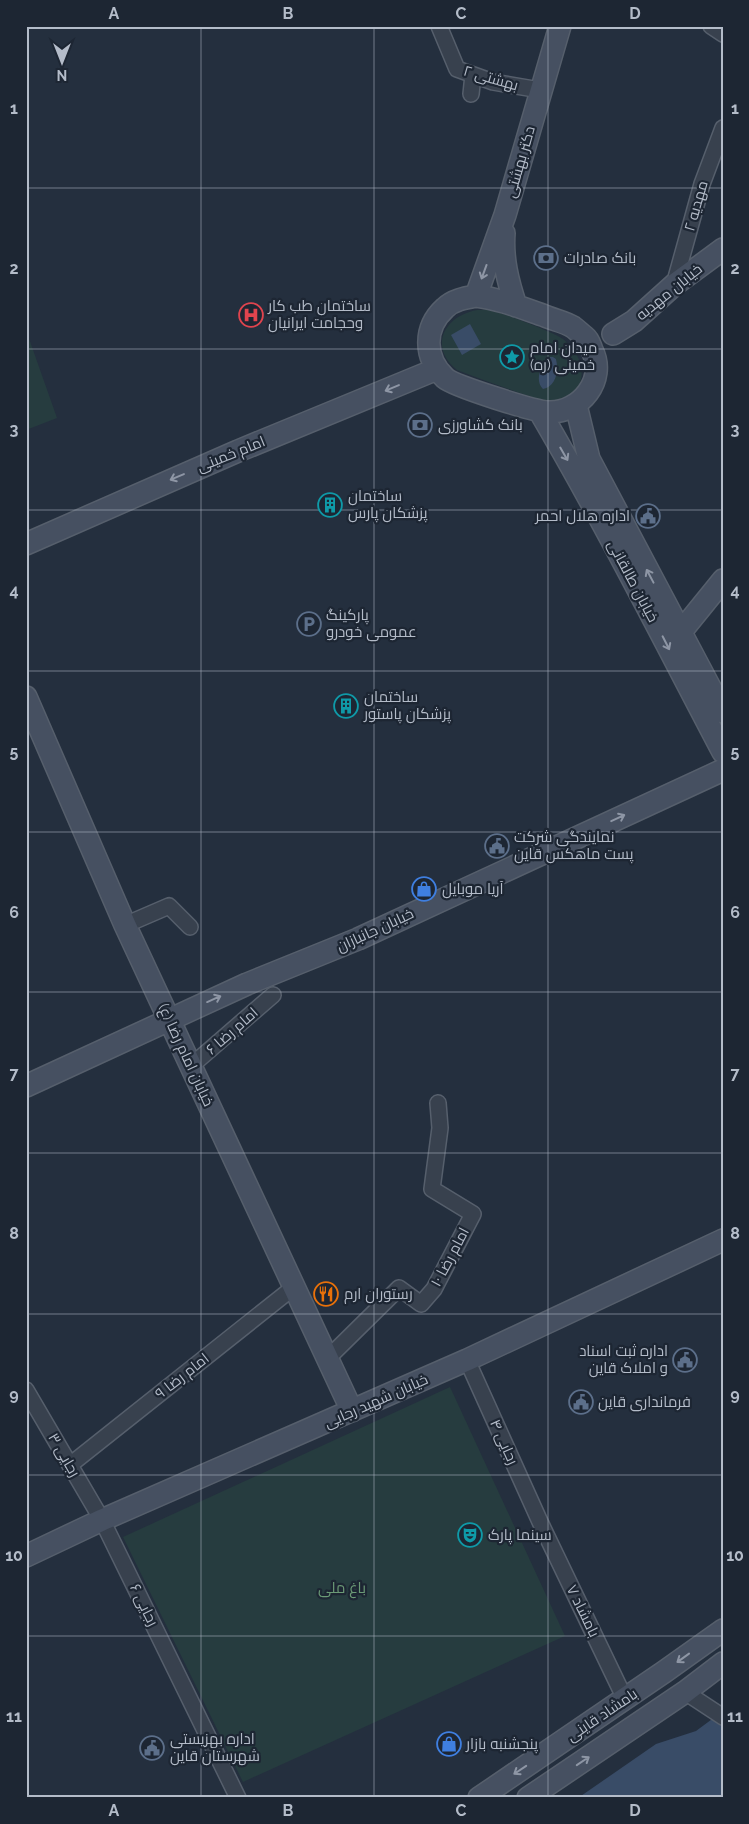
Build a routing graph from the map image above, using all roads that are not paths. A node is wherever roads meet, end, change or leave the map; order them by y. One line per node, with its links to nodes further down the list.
1 (439, 26): 5 (street, بهشتی ۲)
2 (560, 26): 6 (street, دکتر بهشتی)
3 (712, 26): 4 (street)
4 (723, 34)
5 (473, 75): 6 (street, بهشتی ۲); 7 (street)
6 (540, 90): 9 (street, دکتر بهشتی)
7 (472, 94)
8 (723, 128): 11 (street, مهدیه ۲)
9 (505, 215): 12 (street, دکتر بهشتی, one-way to 12); 13 (street)
10 (723, 249): 11 (street, خیابان مهدیه)
11 (674, 285): 15 (street, خیابان مهدیه)
12 (476, 296): 13 (street); 16 (street)
13 (516, 306): 14 (street)
14 (572, 326): 15 (street); 17 (street)
15 (613, 334): 17 (street)
16 (437, 369): 19 (street); 20 (street, امام خمینی, one-way to 20)
17 (596, 374): 18 (street)
18 (576, 405): 19 (street); 22 (street, خیابان طالقانی, one-way to 18)
19 (540, 412): 25 (street, خیابان طالقانی, one-way to 25)
20 (26, 544)
21 (723, 580): 22 (street)
22 (680, 633): 24 (street, خیابان طالقانی)
23 (26, 697): 27 (street, خیابان امام رضا (ع))
24 (723, 712)
25 (723, 752)
26 (723, 770): 30 (street, خیابان جانبازان, one-way to 26)
27 (125, 925): 28 (street); 30 (street, خیابان امام رضا (ع))
28 (190, 927)
29 (273, 995): 31 (street, امام رضا ۶)
30 (170, 1019): 31 (street, خیابان امام رضا (ع)); 32 (street, خیابان جانبازان)
31 (191, 1066): 35 (street, خیابان امام رضا (ع))
32 (26, 1086)
33 (438, 1103): 36 (street, امام رضا ۱۰)
34 (722, 1244): 37 (street, خیابان شهید رجایی)
35 (294, 1287): 36 (street, خیابان امام رضا (ع)); 40 (street, امام رضا ۹)
36 (327, 1359): 39 (street, خیابان امام رضا (ع))
37 (467, 1360): 39 (street, خیابان شهید رجایی); 42 (street, رجایی ۴)
38 (26, 1390): 40 (street, رجایی ۳)
39 (352, 1411): 41 (street, خیابان شهید رجایی)
40 (70, 1465): 41 (street, رجایی ۳)
41 (102, 1520): 43 (street, خیابان شهید رجایی); 49 (street, رجایی ۶)
42 (541, 1524): 47 (street, بامشاد ۷)
43 (26, 1556)
44 (723, 1630): 47 (street, بامشاد قاینی, one-way to 47)
45 (723, 1663): 46 (street, بامشاد قاینی)
46 (685, 1692): 48 (street); 51 (street, بامشاد قاینی, one-way to 46)
47 (625, 1699): 50 (street, بامشاد قاینی, one-way to 50)
48 (723, 1717)
49 (238, 1798)
50 (479, 1798)
51 (528, 1798)

